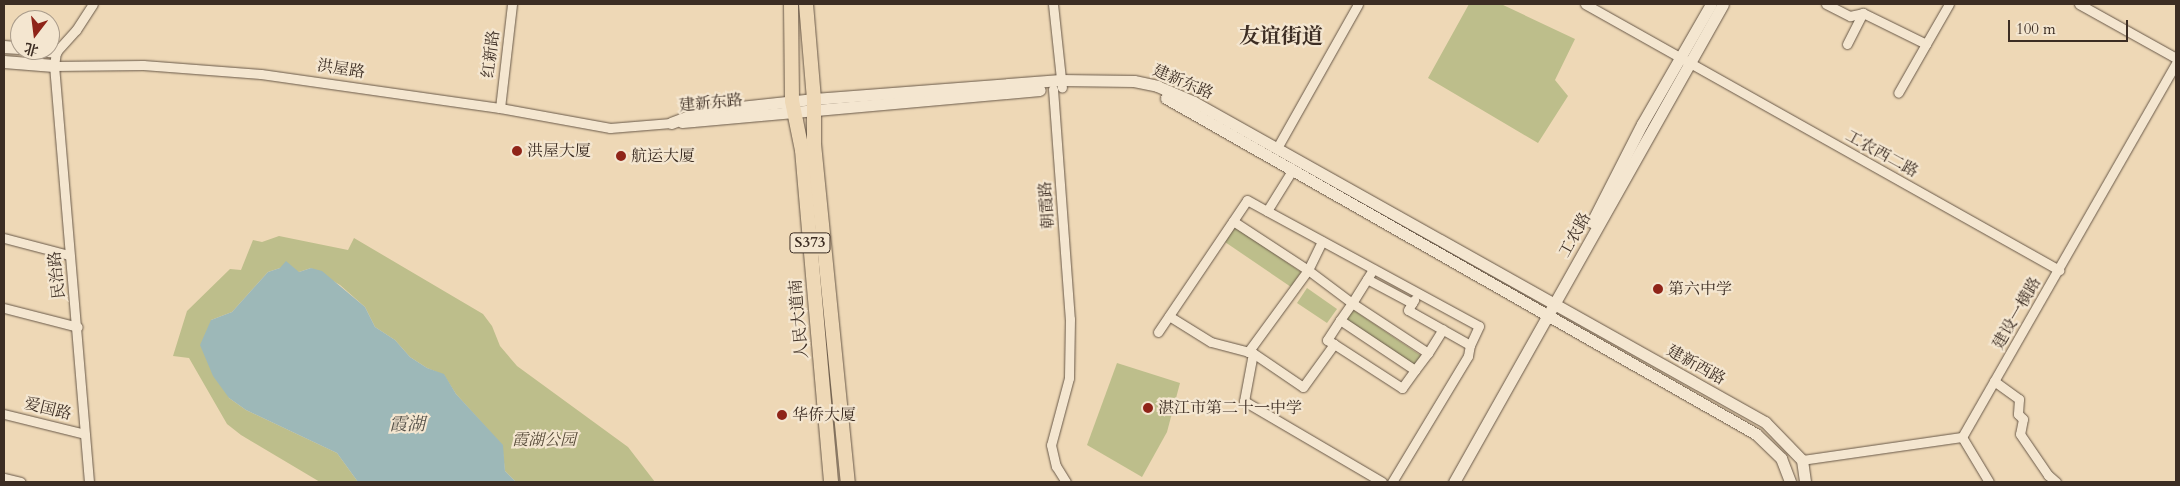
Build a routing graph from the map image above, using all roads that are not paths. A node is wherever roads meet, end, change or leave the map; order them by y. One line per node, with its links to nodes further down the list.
1 (93, 4): 16 (street)
2 (512, 4): 27 (street, 红新路)
3 (791, 4): 26 (main road, 人民大道南 / S373)
4 (806, 4): 25 (main road, 人民大道南 / S373)
5 (1053, 4): 23 (street, 朝霞路)
6 (1358, 4): 29 (street)
7 (1585, 4): 19 (street, 工农西二路)
8 (1711, 4): 19 (street, 工农路)
9 (1724, 4): 19 (street, 工农路)
10 (1826, 4): 13 (street)
11 (1949, 4): 15 (street)
12 (2079, 4): 17 (street)
13 (1863, 13): 14 (street); 15 (street)
14 (1847, 44)
15 (1926, 44): 24 (street)
16 (60, 48)
17 (2176, 58)
18 (55, 60): 22 (street, 民治路)
19 (1685, 60): 38 (street, 工农西二路); 43 (street, 工农路)
20 (4, 62): 22 (main road, 洪屋路)
21 (2176, 63): 38 (street, 建设一横路)
22 (54, 66): 27 (street, 洪屋路); 35 (street, 民治路)
23 (1058, 86): 25 (street, 建新东路); 29 (street, 建新东路); 30 (street, 建新东路); 65 (street, 朝霞路)
24 (1898, 93)
25 (814, 104): 26 (street, 建新东路); 64 (main road, 人民大道南 / S373)
26 (793, 107): 28 (street, 建新东路); 63 (main road, 人民大道南 / S373)
27 (500, 108): 28 (street, 洪屋路)
28 (671, 123)
29 (1277, 148): 43 (street, 建新东路)
30 (1293, 169): 31 (street); 43 (street, 建新东路)
31 (1267, 211): 32 (street); 34 (street)
32 (1233, 221): 37 (street); 45 (street)
33 (4, 238): 35 (street)
34 (1322, 241): 36 (street); 37 (street)
35 (70, 254): 47 (street, 民治路)
36 (1373, 269): 39 (street); 40 (street)
37 (1308, 270): 41 (street); 52 (street)
38 (2058, 270): 55 (street, 建设一横路)
39 (1367, 279): 41 (street); 42 (street)
40 (1418, 293): 42 (street); 51 (street)
41 (1352, 303): 46 (street); 53 (street)
42 (1412, 303): 48 (street)
43 (1547, 307): 59 (street, 建新西路); 68 (street, 工农路); 69 (street, 工农路); 70 (street, 建新西路)
44 (4, 308): 47 (street)
45 (1169, 316): 49 (street); 52 (street)
46 (1340, 320): 50 (street); 54 (street)
47 (78, 327): 57 (street, 民治路)
48 (1443, 329): 51 (street); 53 (street)
49 (1158, 332)
50 (1334, 344): 52 (street); 54 (street)
51 (1470, 344): 67 (street)
52 (1251, 353): 66 (street)
53 (1428, 353): 54 (street)
54 (1415, 370)
55 (1994, 381): 58 (street, 建设一横路); 73 (street)
56 (4, 414): 57 (street, 爱国路)
57 (85, 434): 62 (street, 民治路)
58 (1962, 437): 59 (street); 72 (street)
59 (1802, 460): 71 (street)
60 (4, 478): 61 (street)
61 (20, 482)
62 (89, 482)
63 (831, 482)
64 (848, 482)
65 (1066, 482)
66 (1382, 482)
67 (1392, 482)
68 (1446, 482)
69 (1454, 482)
70 (1790, 482)
71 (1806, 482)
72 (1989, 482)
73 (2056, 482)

